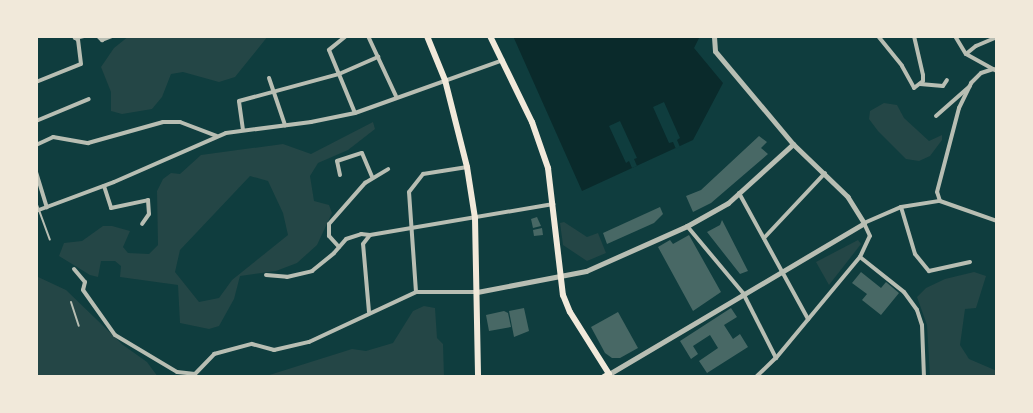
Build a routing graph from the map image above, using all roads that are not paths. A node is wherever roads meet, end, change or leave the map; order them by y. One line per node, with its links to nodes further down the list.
1 (84, 36): 12 (street)
2 (98, 36): 3 (street)
3 (112, 36)
4 (346, 36): 18 (street)
5 (368, 36): 15 (street)
6 (427, 36): 20 (main road)
7 (490, 36): 16 (main road)
8 (714, 36): 34 (street)
9 (878, 36): 23 (street)
10 (914, 36): 23 (street)
11 (955, 36): 14 (street)
12 (74, 37): 22 (street)
13 (997, 37): 14 (street)
14 (966, 54): 17 (street)
15 (378, 57): 18 (street); 26 (street)
16 (503, 60): 20 (street); 46 (main road)
17 (995, 70): 24 (street)
18 (339, 74): 25 (street); 28 (street)
19 (269, 78): 25 (street)
20 (445, 80): 26 (street); 36 (main road)
21 (947, 80): 23 (street)
22 (36, 82)
23 (920, 84)
24 (970, 86): 29 (street); 44 (street)
25 (275, 91): 31 (street); 32 (street)
26 (396, 96): 28 (street)
27 (89, 99): 30 (street)
28 (355, 113): 31 (street)
29 (936, 116)
30 (36, 121)
31 (285, 125): 32 (street)
32 (243, 130): 33 (street)
33 (216, 136): 35 (street); 42 (street)
34 (793, 144): 39 (street); 43 (street)
35 (36, 145)
36 (467, 167): 50 (main road); 55 (street)
37 (388, 169): 41 (street)
38 (36, 172): 48 (street)
39 (825, 173): 52 (street); 57 (street)
40 (340, 175): 41 (street)
41 (372, 177): 59 (street)
42 (104, 186): 48 (street); 53 (street)
43 (739, 194): 54 (street); 57 (street)
44 (940, 201): 47 (street); 51 (street)
45 (36, 202): 49 (lane)
46 (553, 204): 50 (street); 65 (main road)
47 (901, 207): 52 (street); 61 (street)
48 (47, 208): 49 (street)
49 (38, 210): 58 (lane)
50 (475, 218): 55 (street); 67 (main road)
51 (997, 221)
52 (864, 223): 60 (street); 63 (street)
53 (142, 224)
54 (688, 226): 65 (street); 68 (street)
55 (412, 228): 56 (street); 66 (street)
56 (370, 235): 59 (street); 70 (street)
57 (764, 238): 63 (street)
58 (50, 240)
59 (339, 248): 64 (street)
60 (860, 257): 71 (street); 77 (street)
61 (970, 262)
62 (74, 269): 70 (street)
63 (782, 271): 68 (street); 71 (street)
64 (266, 275)
65 (559, 278): 67 (street); 74 (main road)
66 (416, 292): 67 (street); 70 (street)
67 (477, 292): 75 (main road)
68 (743, 293): 73 (street); 74 (street)
69 (71, 302): 72 (lane)
70 (369, 312)
71 (808, 319): 73 (street)
72 (79, 326)
73 (776, 358): 76 (street)
74 (608, 376)
75 (478, 377)
76 (756, 377)
77 (924, 377)

